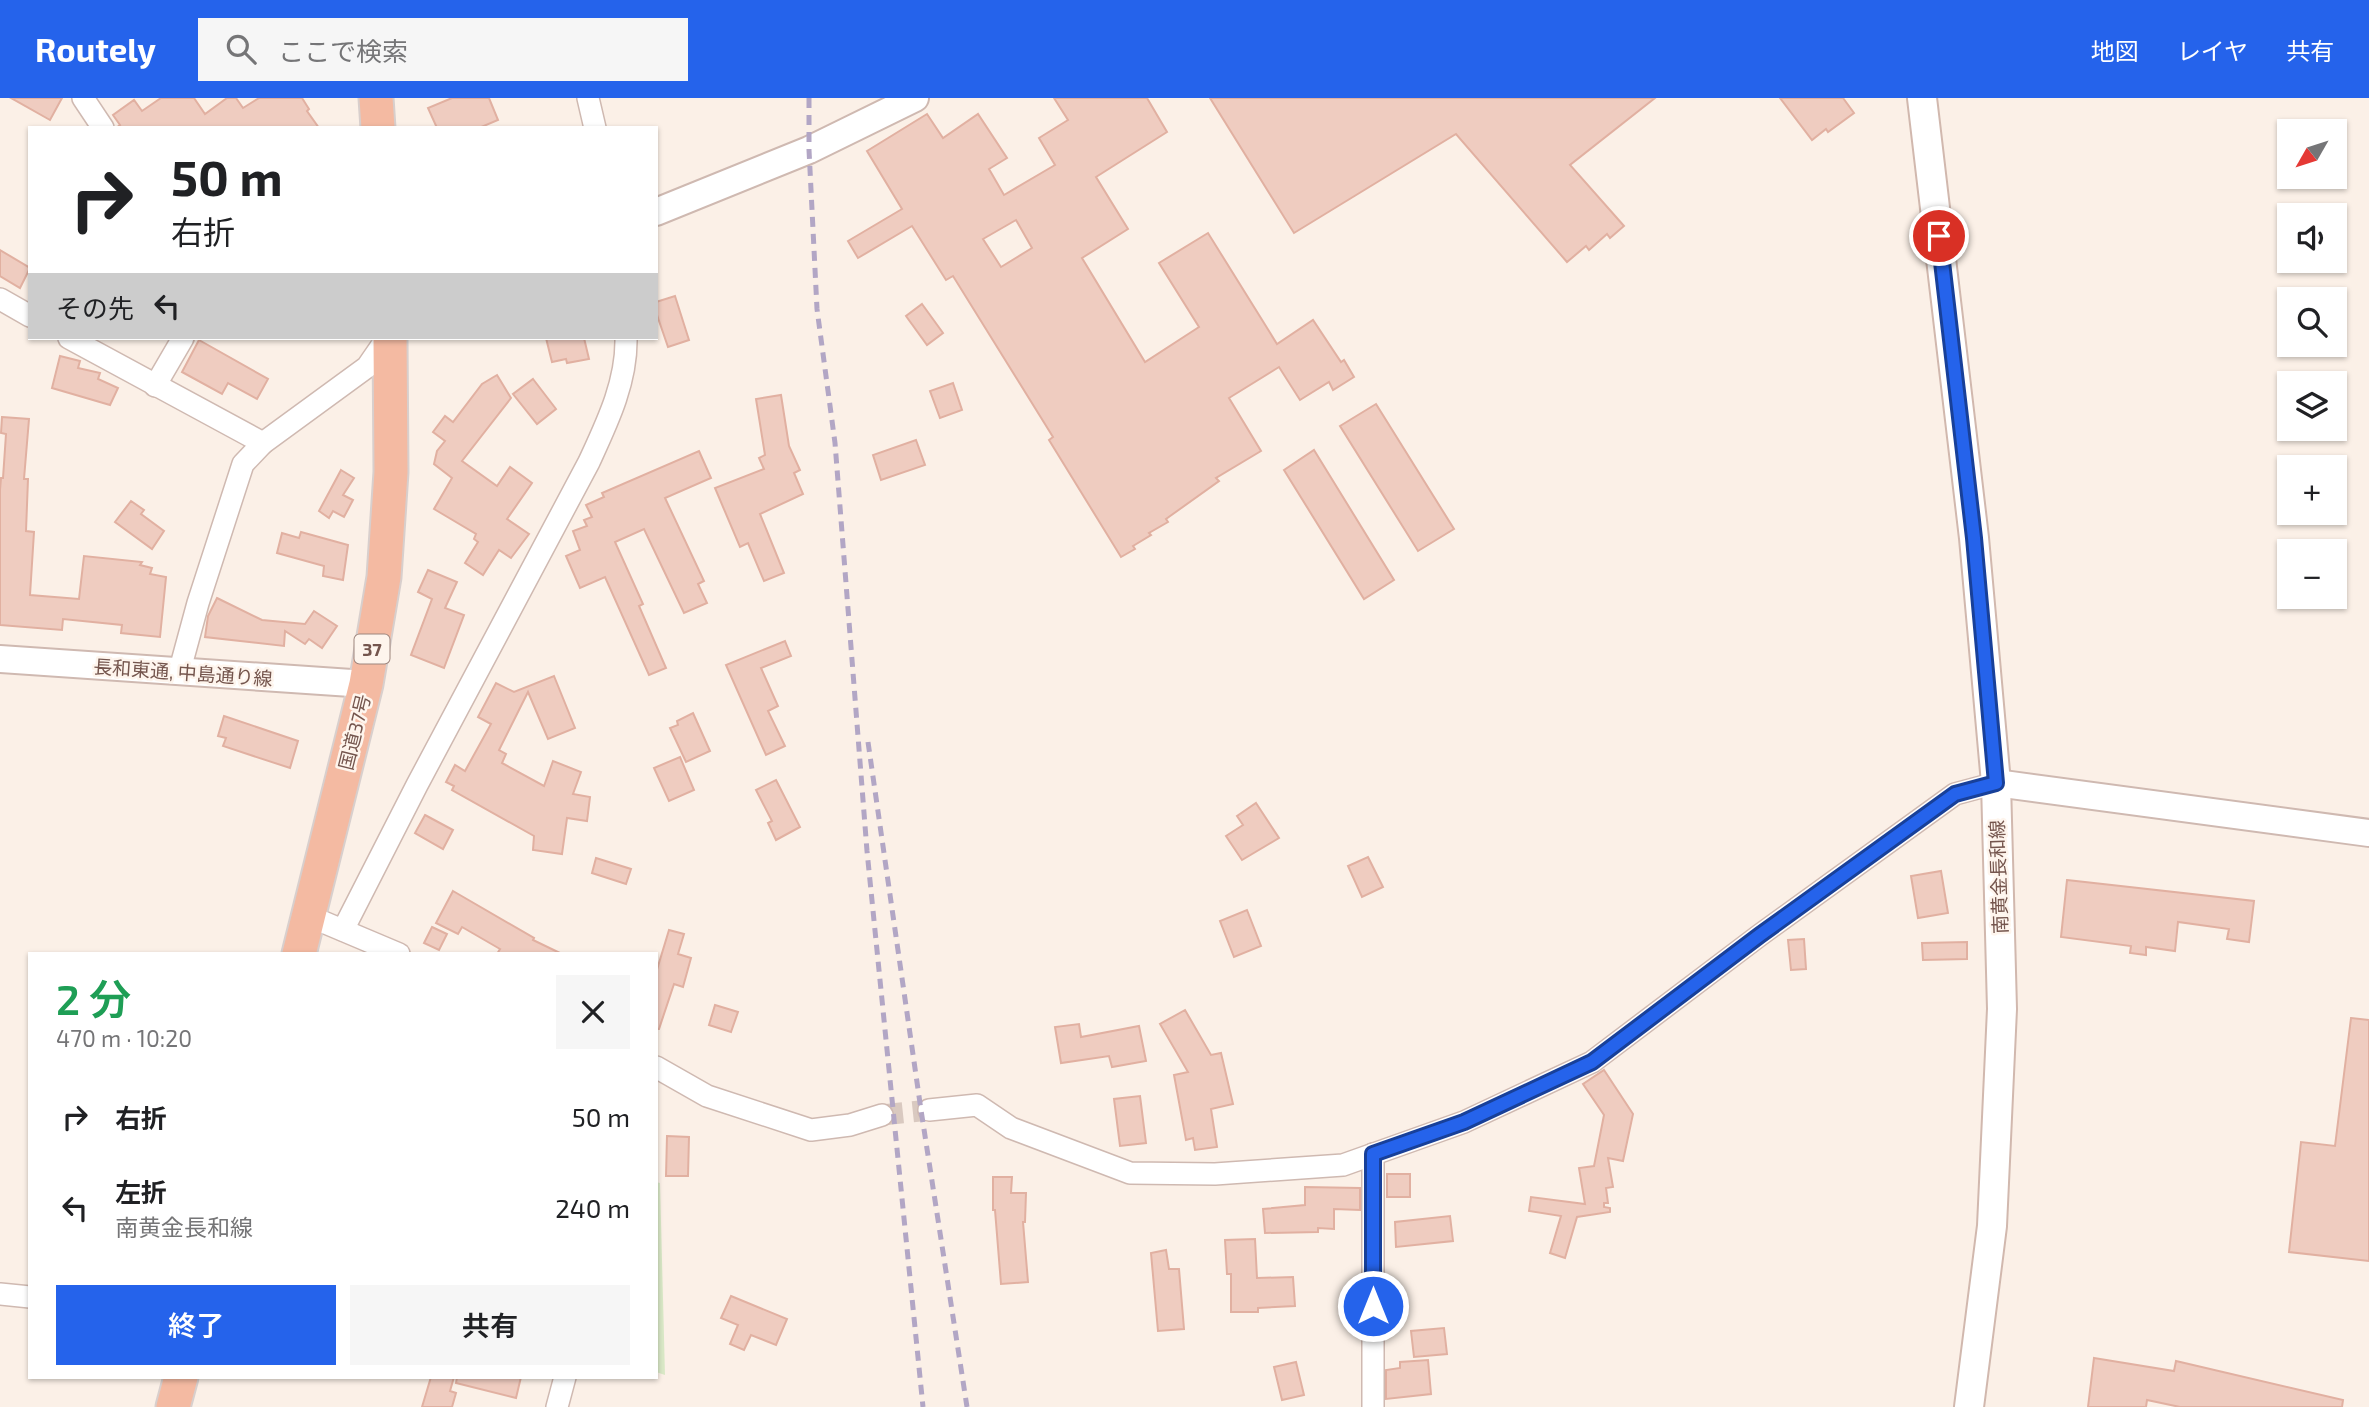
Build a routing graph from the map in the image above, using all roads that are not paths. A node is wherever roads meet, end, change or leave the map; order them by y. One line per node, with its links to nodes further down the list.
1 (83, 98): 5 (street)
2 (588, 98): 6 (street)
3 (915, 98): 7 (street)
4 (1923, 98): 20 (main road, 南黄金長和線)
5 (102, 126)
6 (595, 126)
7 (658, 211)
8 (0, 299): 9 (street)
9 (28, 315)
10 (73, 340): 15 (street)
11 (182, 340): 15 (street)
12 (387, 340): 16 (street)
13 (388, 340): 19 (highway, 国道37号 / 37)
14 (626, 340): 23 (street)
15 (155, 386): 16 (street)
16 (263, 443): 18 (street)
17 (0, 659): 18 (street, 長和東通, 中島通り線)
18 (179, 673): 19 (street, 長和東通, 中島通り線)
19 (366, 684): 22 (highway, 国道37号 / 37)
20 (1996, 783): 21 (street); 29 (street); 37 (main road, 南黄金長和線)
21 (2369, 833)
22 (309, 916): 23 (street); 24 (highway, 国道37号 / 37)
23 (343, 930): 25 (street)
24 (300, 952)
25 (394, 952)
26 (658, 1068): 28 (street)
27 (929, 1110): 29 (street)
28 (882, 1115)
29 (1373, 1154): 36 (street)
30 (0, 1294): 31 (street)
31 (28, 1297)
32 (180, 1379): 34 (highway)
33 (564, 1379): 35 (street)
34 (173, 1407)
35 (557, 1407)
36 (1373, 1407)
37 (1969, 1407)

